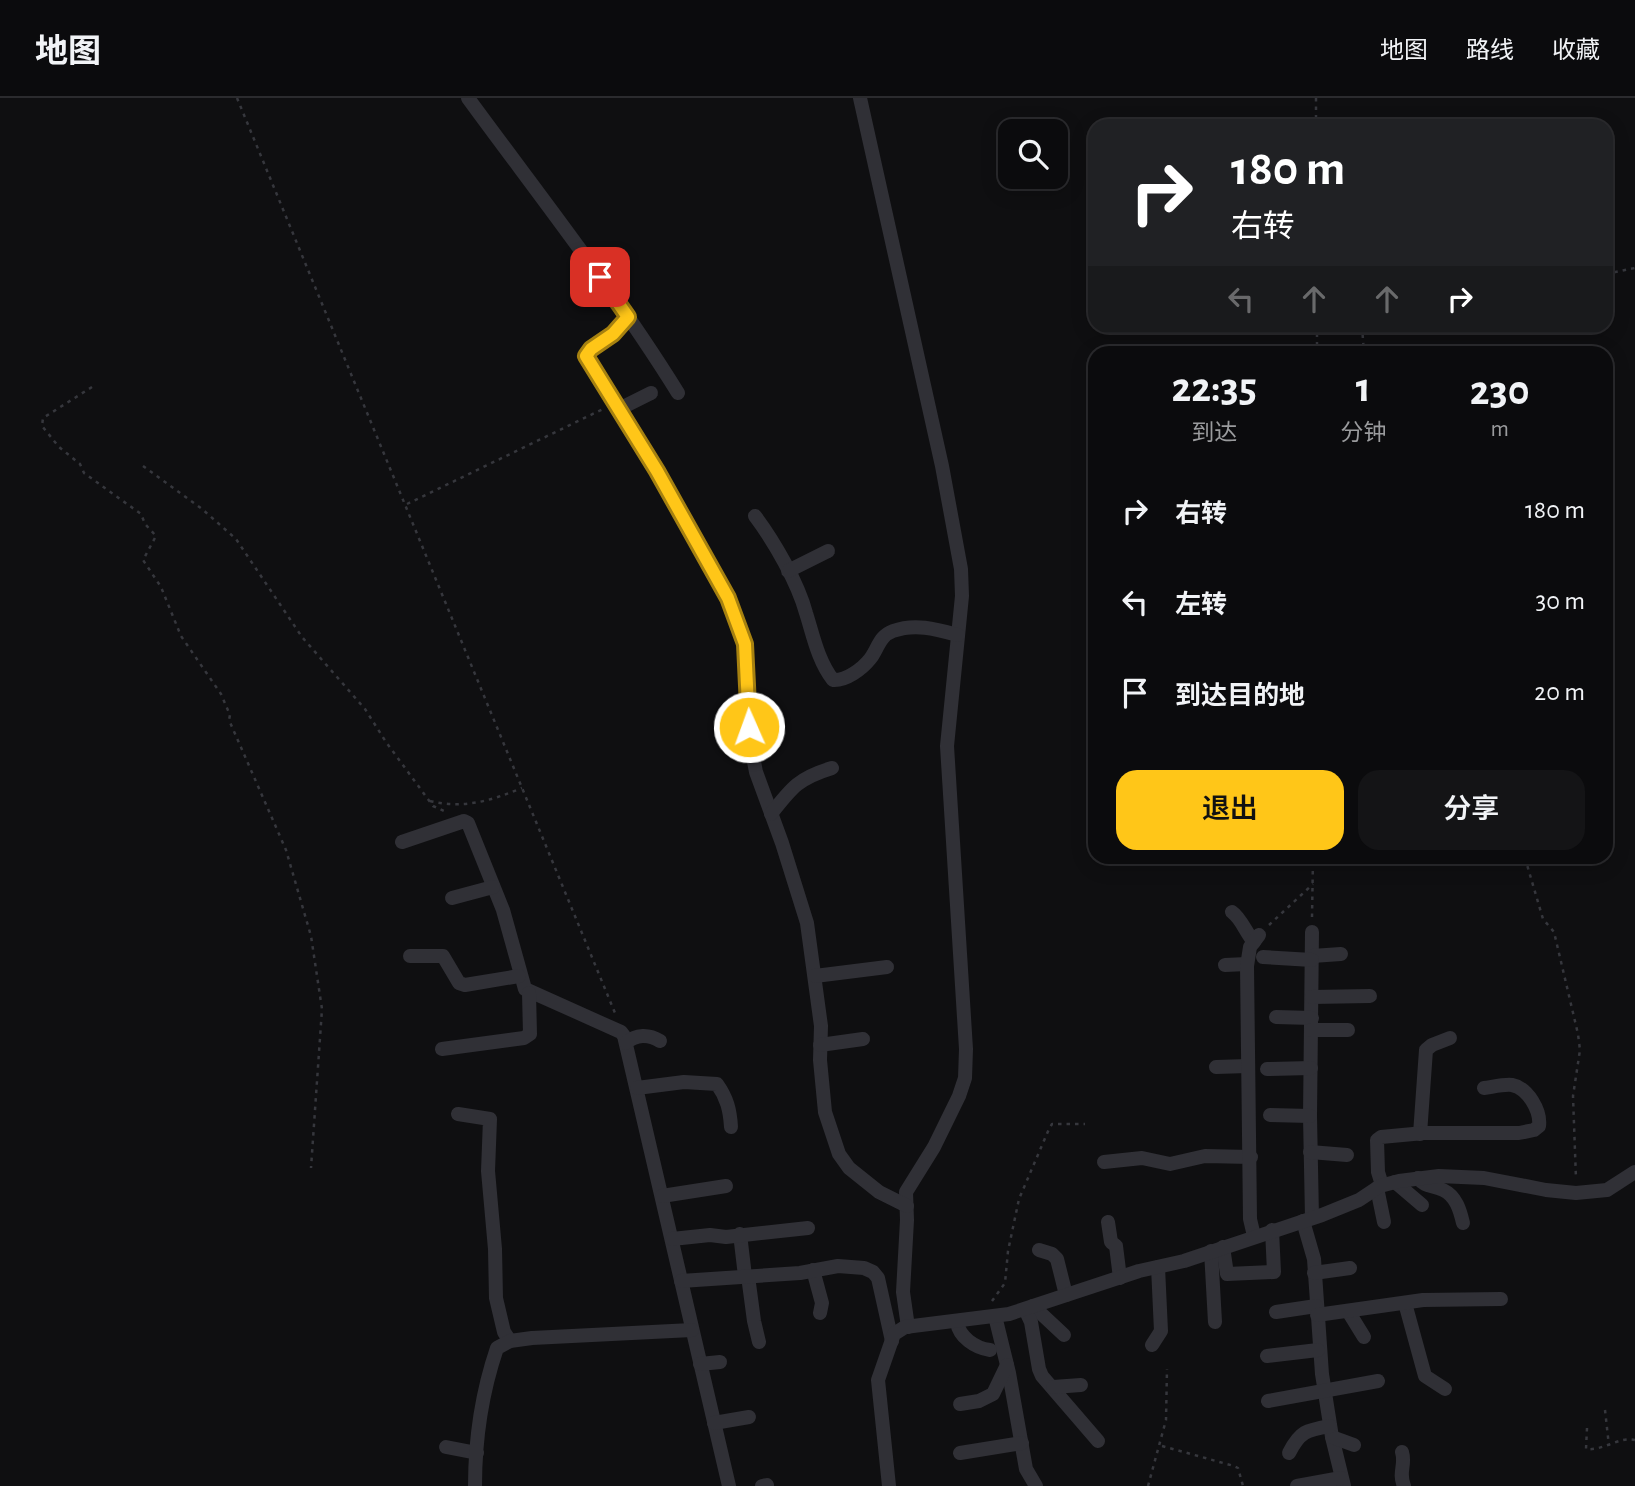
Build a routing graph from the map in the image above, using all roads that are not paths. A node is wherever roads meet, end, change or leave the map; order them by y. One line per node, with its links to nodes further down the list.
1 (468, 98): 3 (street)
2 (860, 98): 10 (street)
3 (628, 317): 5 (street); 6 (street)
4 (651, 393): 6 (street)
5 (678, 393)
6 (617, 406): 12 (street)
7 (755, 516): 9 (street)
8 (828, 551): 9 (street)
9 (788, 571): 10 (street)
10 (958, 635): 60 (street)
11 (832, 768): 12 (street)
12 (771, 814): 26 (street)
13 (402, 842): 14 (street)
14 (493, 887): 15 (street); 25 (street)
15 (452, 898)
16 (1232, 912): 22 (street)
17 (1312, 932): 21 (street)
18 (1341, 954): 21 (street)
19 (410, 956): 25 (street)
20 (1262, 957): 21 (street)
21 (1312, 958): 29 (street)
22 (1247, 964): 23 (street); 39 (street)
23 (1225, 965)
24 (887, 967): 26 (street)
25 (519, 976): 27 (street)
26 (815, 976): 37 (street)
27 (530, 993): 33 (street); 38 (street)
28 (1370, 996): 29 (street)
29 (1311, 997): 31 (street)
30 (1276, 1017): 31 (street)
31 (1312, 1024): 32 (street); 41 (street)
32 (1348, 1030)
33 (624, 1038): 36 (street); 43 (street)
34 (1450, 1038): 49 (street)
35 (863, 1039): 37 (street)
36 (660, 1041)
37 (820, 1045): 60 (street)
38 (442, 1049)
39 (1248, 1066): 40 (street); 52 (street)
40 (1216, 1067)
41 (1311, 1068): 42 (street); 47 (street)
42 (1267, 1069)
43 (637, 1088): 48 (street); 58 (street)
44 (1484, 1088): 49 (street)
45 (458, 1114): 94 (street)
46 (1269, 1115): 47 (street)
47 (1310, 1116): 50 (street)
48 (731, 1127)
49 (1420, 1134): 56 (street)
50 (1310, 1153): 51 (street); 61 (street)
51 (1347, 1156)
52 (1251, 1157): 53 (street); 68 (street)
53 (1104, 1162)
54 (1635, 1172): 55 (street)
55 (1418, 1178): 56 (street); 64 (street)
56 (1385, 1185): 59 (street); 61 (street); 63 (street)
57 (726, 1186): 58 (street)
58 (662, 1196): 69 (street)
59 (1422, 1205)
60 (906, 1206): 90 (street)
61 (1308, 1220): 66 (street); 75 (street)
62 (1108, 1222): 77 (street)
63 (1384, 1222)
64 (1463, 1223)
65 (808, 1227): 67 (street)
66 (1272, 1230): 68 (street); 70 (street)
67 (740, 1234): 69 (street); 76 (street)
68 (1254, 1236): 70 (street)
69 (672, 1239): 78 (street)
70 (1217, 1249): 72 (street); 89 (street)
71 (1039, 1250): 79 (street)
72 (1158, 1266): 77 (street); 97 (street)
73 (1350, 1268): 75 (street)
74 (813, 1270): 76 (street); 86 (street); 95 (street)
75 (1314, 1273): 83 (street)
76 (747, 1276): 78 (street); 96 (street)
77 (1120, 1278): 79 (street)
78 (681, 1281): 91 (street)
79 (1066, 1295): 82 (street)
80 (1501, 1299): 81 (street)
81 (1405, 1303): 84 (street); 107 (street)
82 (1029, 1307): 87 (street); 92 (street); 106 (street)
83 (1317, 1310): 84 (street); 85 (street); 99 (street)
84 (1348, 1311): 93 (street)
85 (1276, 1312)
86 (820, 1313)
87 (991, 1317): 88 (street); 103 (street)
88 (957, 1322): 90 (street); 98 (street)
89 (1215, 1322)
90 (908, 1326): 95 (street)
91 (692, 1330): 94 (street); 102 (street)
92 (1064, 1335)
93 (1364, 1337)
94 (510, 1341): 118 (street)
95 (892, 1341): 125 (street)
96 (759, 1342)
97 (1152, 1345)
98 (990, 1350)
99 (1318, 1350): 100 (street); 108 (street)
100 (1267, 1356)
101 (720, 1362): 102 (street)
102 (700, 1364): 112 (street)
103 (1007, 1365): 110 (street); 115 (street)
104 (1378, 1381): 108 (street)
105 (1081, 1385): 106 (street)
106 (1053, 1387): 114 (street)
107 (1445, 1389)
108 (1324, 1390): 109 (street); 113 (street)
109 (1268, 1401)
110 (960, 1405)
111 (749, 1417): 112 (street)
112 (714, 1423): 124 (street)
113 (1331, 1432): 116 (street); 119 (street); 122 (street)
114 (1098, 1441)
115 (1022, 1443): 121 (street); 126 (street)
116 (1354, 1445)
117 (446, 1447): 118 (street)
118 (477, 1452): 123 (street)
119 (1289, 1452)
120 (1402, 1452): 128 (street)
121 (960, 1453)
122 (1343, 1482): 127 (street)
123 (475, 1486)
124 (729, 1486)
125 (889, 1486)
126 (1036, 1486)
127 (1297, 1486)
128 (1404, 1486)

